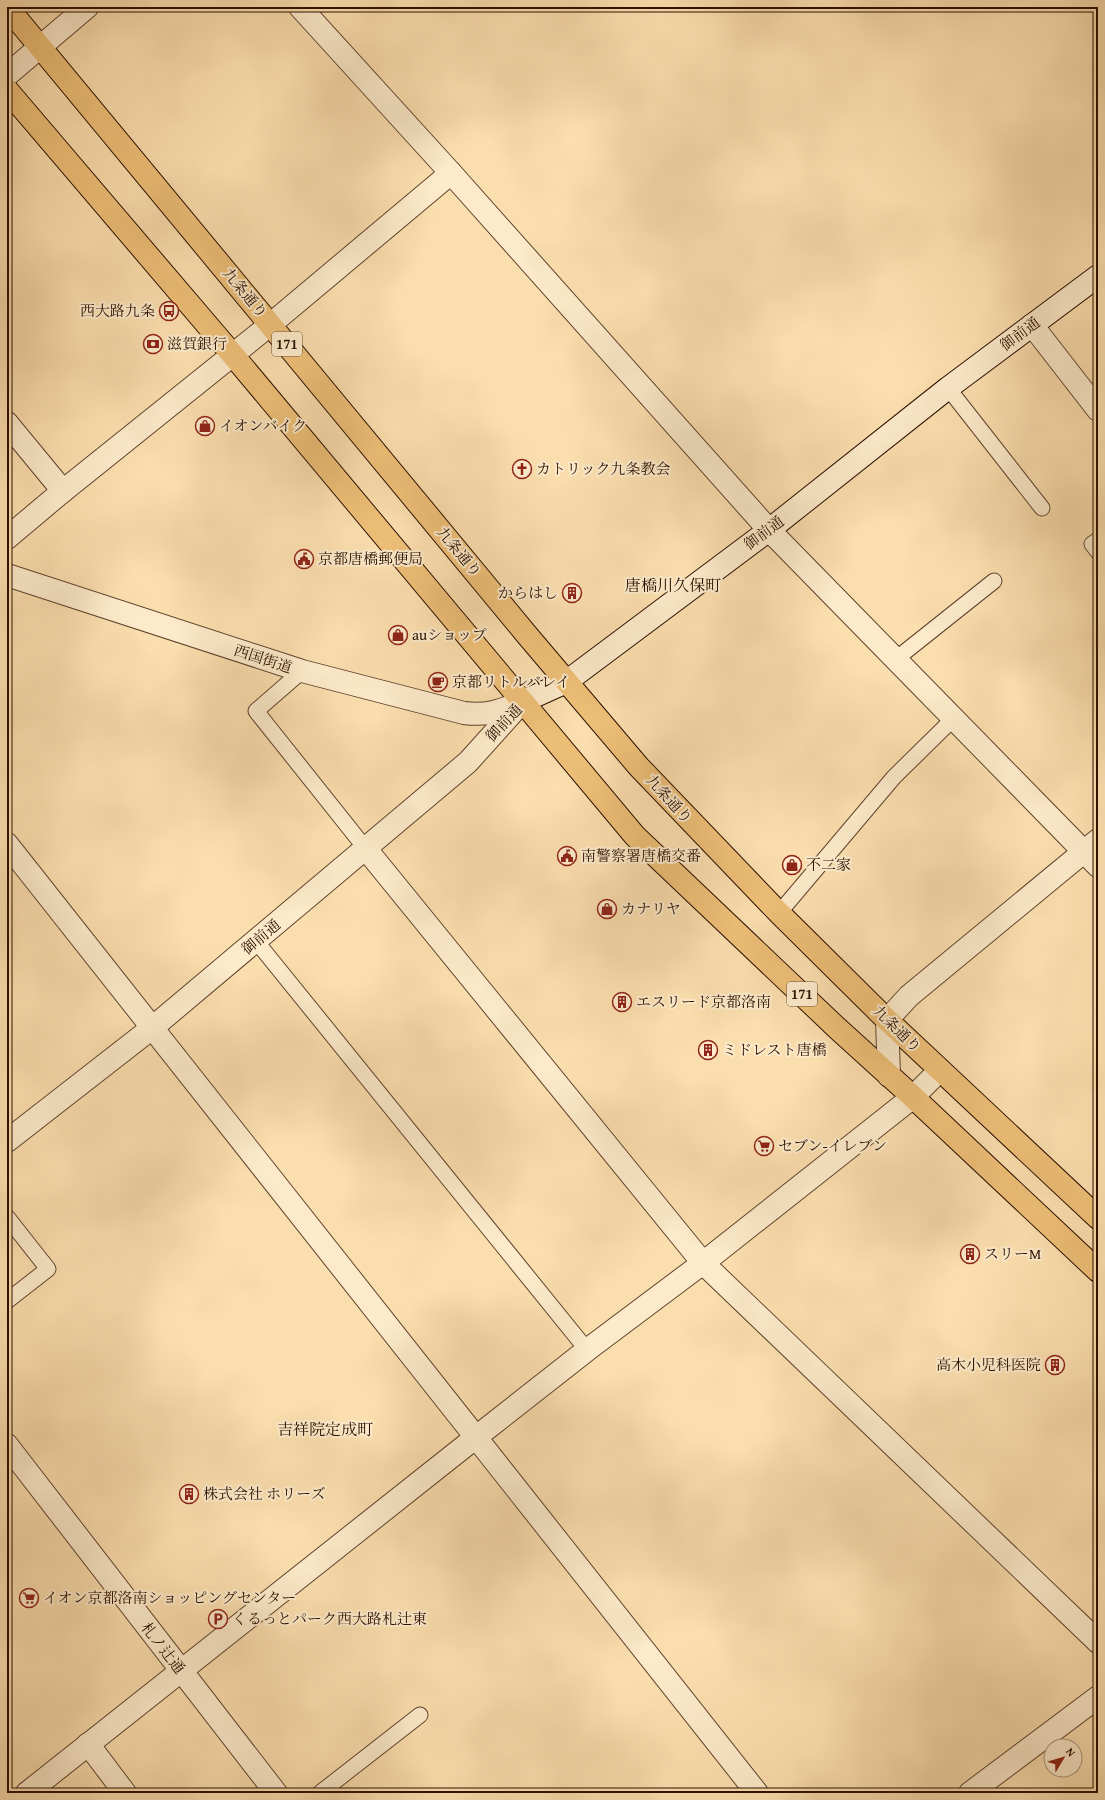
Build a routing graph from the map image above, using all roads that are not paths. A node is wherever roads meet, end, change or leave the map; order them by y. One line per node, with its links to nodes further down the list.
1 (7, 7): 4 (highway, 九条通り / 171)
2 (87, 7): 4 (street)
3 (300, 7): 7 (street)
4 (39, 47): 5 (street); 9 (highway, 九条通り / 171)
5 (7, 75)
6 (7, 90): 11 (highway, 171)
7 (451, 173): 9 (street); 17 (street)
8 (1098, 276): 10 (street, 御前通)
9 (271, 324): 11 (street); 25 (highway, 九条通り / 171)
10 (1032, 325): 12 (street, 御前通); 13 (street)
11 (232, 354): 15 (street); 26 (highway, 171)
12 (948, 388): 16 (lane); 17 (street, 御前通)
13 (1098, 410)
14 (7, 423): 15 (street)
15 (63, 491): 18 (street)
16 (1042, 508)
17 (769, 530): 23 (street); 25 (street, 御前通)
18 (7, 538)
19 (1098, 540): 20 (lane)
20 (1098, 552)
21 (7, 575): 24 (street, 西国街道)
22 (994, 581): 23 (lane)
23 (896, 659): 27 (street)
24 (302, 671): 26 (street, 西国街道); 29 (lane)
25 (566, 682): 26 (street, 御前通); 31 (highway, 九条通り / 171)
26 (522, 702): 29 (street, 御前通); 36 (highway, 171)
27 (954, 718): 30 (street); 31 (lane)
28 (7, 844): 34 (street)
29 (366, 849): 32 (street, 御前通); 41 (street)
30 (1093, 852): 33 (street)
31 (779, 913): 33 (highway, 九条通り / 171)
32 (256, 941): 34 (street, 御前通); 44 (lane)
33 (887, 1020): 35 (highway, 九条通り / 171); 36 (street)
34 (152, 1028): 38 (street, 御前通); 45 (street)
35 (940, 1070): 37 (street); 40 (highway, 九条通り / 171)
36 (889, 1076): 37 (highway, 171)
37 (913, 1097): 41 (street); 42 (highway, 171)
38 (7, 1141)
39 (7, 1217): 43 (lane)
40 (1098, 1218)
41 (703, 1263): 44 (street); 47 (street)
42 (1098, 1272)
43 (7, 1301)
44 (587, 1350): 45 (street)
45 (475, 1438): 48 (street); 56 (street)
46 (7, 1445): 48 (street, 札ノ辻通)
47 (1098, 1642)
48 (182, 1672): 51 (street); 54 (street, 札ノ辻通)
49 (1098, 1697): 57 (street)
50 (420, 1715): 55 (lane)
51 (88, 1744): 52 (street); 53 (street)
52 (27, 1793)
53 (126, 1793)
54 (276, 1793)
55 (320, 1793)
56 (757, 1793)
57 (970, 1793)

